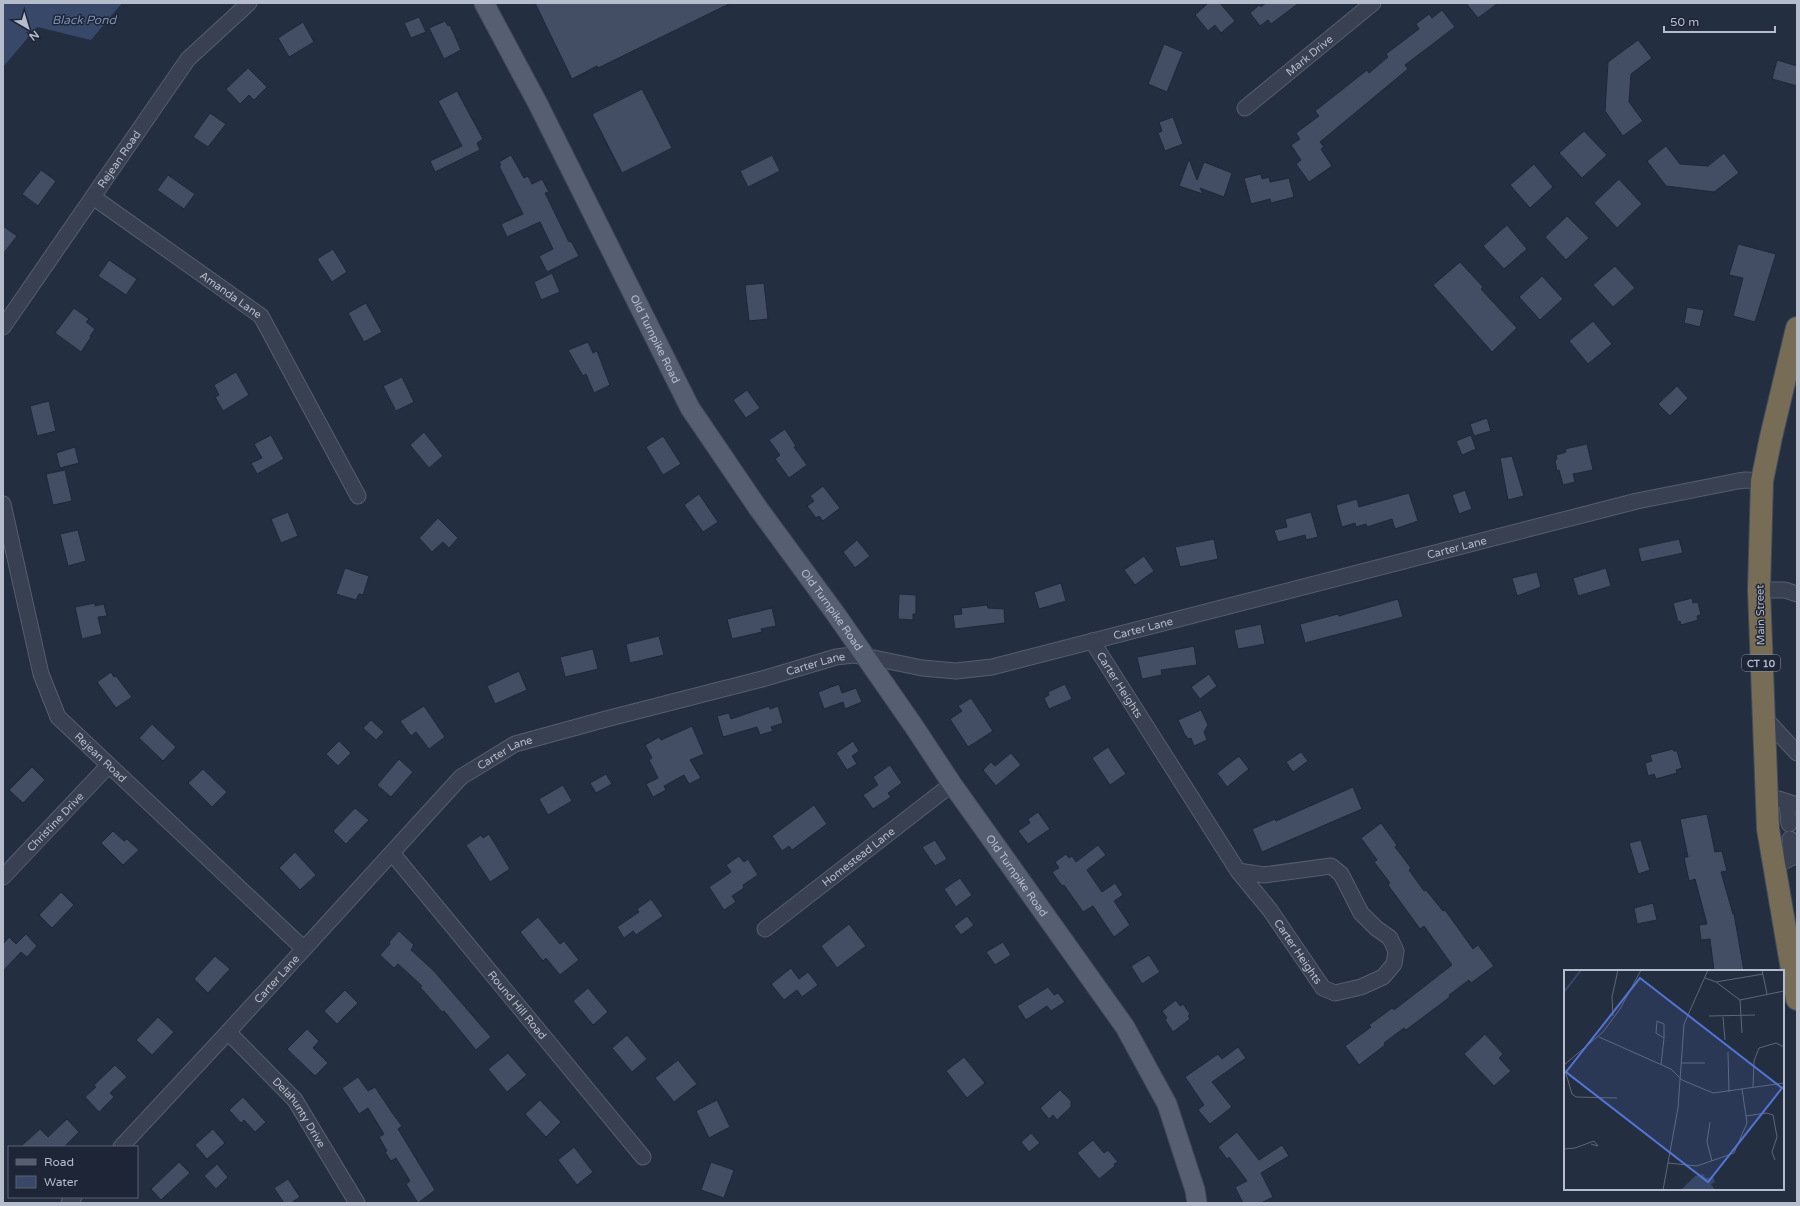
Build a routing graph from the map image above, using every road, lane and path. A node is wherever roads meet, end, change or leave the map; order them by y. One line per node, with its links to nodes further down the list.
1 (249, 3): 5 (street, Rejean Road)
2 (484, 3): 14 (main road, Old Turnpike Road)
3 (1373, 3): 4 (street, Mark Drive)
4 (1245, 108)
5 (93, 197): 6 (street, Rejean Road); 9 (street, Amanda Lane)
6 (3, 327)
7 (1797, 328): 8 (highway, Main Street / CT 10)
8 (1762, 482): 11 (highway, Main Street / CT 10); 13 (street, Carter Lane)
9 (358, 496)
10 (3, 504): 17 (street, Rejean Road)
11 (1759, 590): 12 (street); 15 (highway, Main Street / CT 10)
12 (1797, 594)
13 (1092, 641): 14 (street, Carter Lane); 24 (street, Carter Heights)
14 (866, 656): 18 (main road, Old Turnpike Road); 22 (street, Carter Lane)
15 (1763, 716): 16 (street); 19 (highway, Main Street / CT 10)
16 (1797, 753)
17 (108, 766): 25 (street, Christine Drive); 27 (street, Rejean Road)
18 (952, 784): 26 (street, Homestead Lane); 33 (main road, Old Turnpike Road)
19 (1784, 802): 20 (street); 23 (highway, Main Street / CT 10)
20 (1789, 824)
21 (1790, 840): 23 (street)
22 (392, 853): 27 (street, Carter Lane); 31 (street, Round Hill Road)
23 (1787, 858): 28 (highway, Main Street / CT 10)
24 (1238, 871): 24 (street, Carter Heights)
25 (3, 877)
26 (765, 929)
27 (303, 948): 29 (street, Carter Lane)
28 (1797, 999)
29 (228, 1032): 30 (street, Carter Lane); 32 (street, Delahunty Drive)
30 (122, 1146)
31 (643, 1157)
32 (356, 1203)
33 (1197, 1203)

